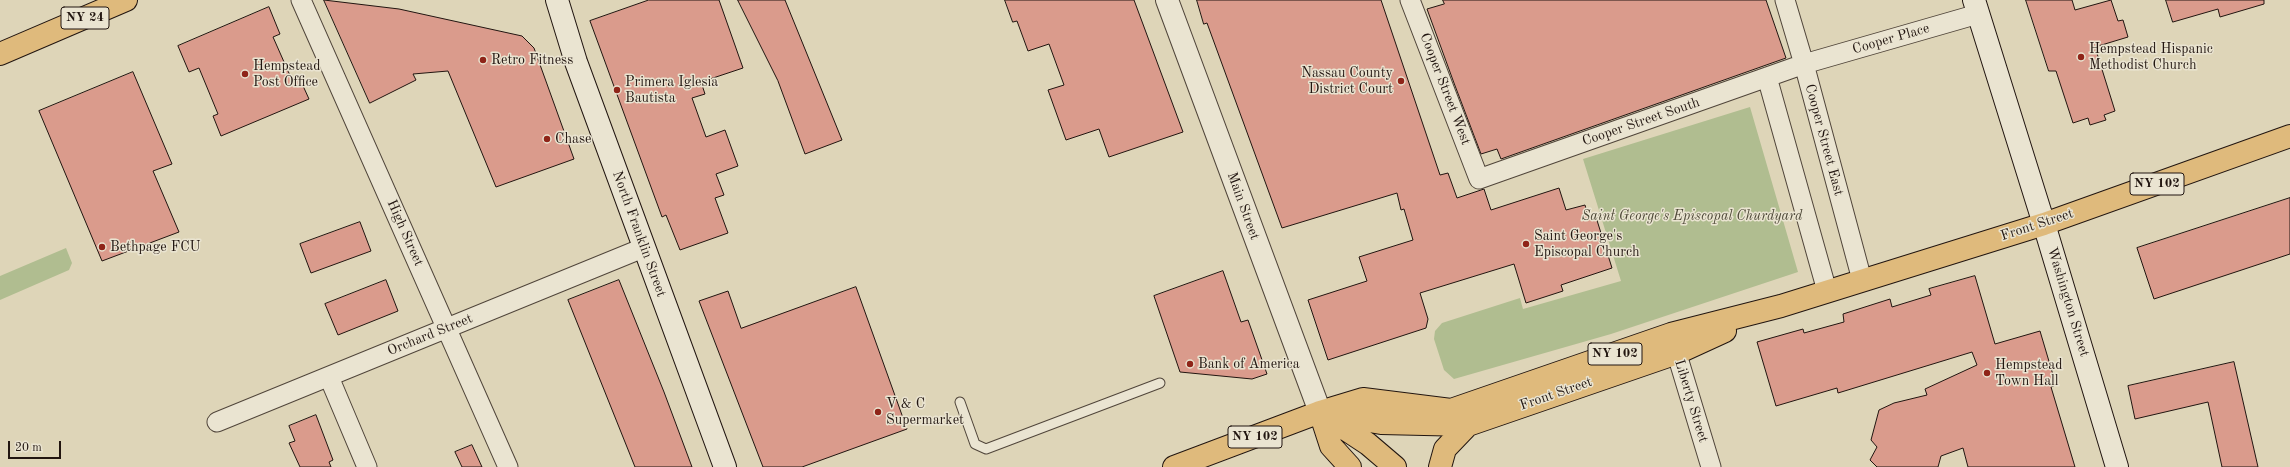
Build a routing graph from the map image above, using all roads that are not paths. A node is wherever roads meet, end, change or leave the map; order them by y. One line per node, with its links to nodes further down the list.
1 (126, 0): 8 (main road, NY 24)
2 (301, 0): 17 (street, High Street)
3 (556, 0): 14 (main road, North Franklin Street)
4 (1166, 0): 22 (main road, Main Street)
5 (1410, 0): 12 (street, Cooper Street West)
6 (1785, 0): 9 (street, Cooper Street East)
7 (1976, 7): 9 (street, Cooper Place); 13 (main road, Washington Street)
8 (0, 54)
9 (1804, 64): 10 (street, Cooper Street South); 15 (street, Cooper Street East)
10 (1767, 77): 12 (street, Cooper Street South); 16 (street)
11 (2290, 136): 13 (main road, Front Street / NY 102)
12 (1479, 179)
13 (2044, 224): 15 (main road, Front Street / NY 102); 33 (main road, Washington Street)
14 (643, 248): 17 (street, Orchard Street); 27 (main road, North Franklin Street)
15 (1862, 280): 16 (main road, Front Street / NY 102)
16 (1827, 291): 18 (main road, Front Street / NY 102)
17 (447, 328): 19 (street, Orchard Street); 26 (street, High Street)
18 (1674, 344): 22 (main road, Front Street / NY 102); 24 (main road, Front Street / NY 102); 32 (street, Liberty Street)
19 (329, 377): 23 (street, Orchard Street); 25 (street)
20 (1160, 383): 21 (lane)
21 (960, 402)
22 (1320, 412): 24 (main road, Front Street / NY 102); 28 (main road, Front Street / NY 102); 29 (main road); 30 (main road)
23 (217, 422)
24 (1468, 425): 31 (main road)
25 (367, 467)
26 (508, 467)
27 (725, 467)
28 (1174, 467)
29 (1350, 467)
30 (1395, 467)
31 (1440, 467)
32 (1712, 467)
33 (2117, 467)

